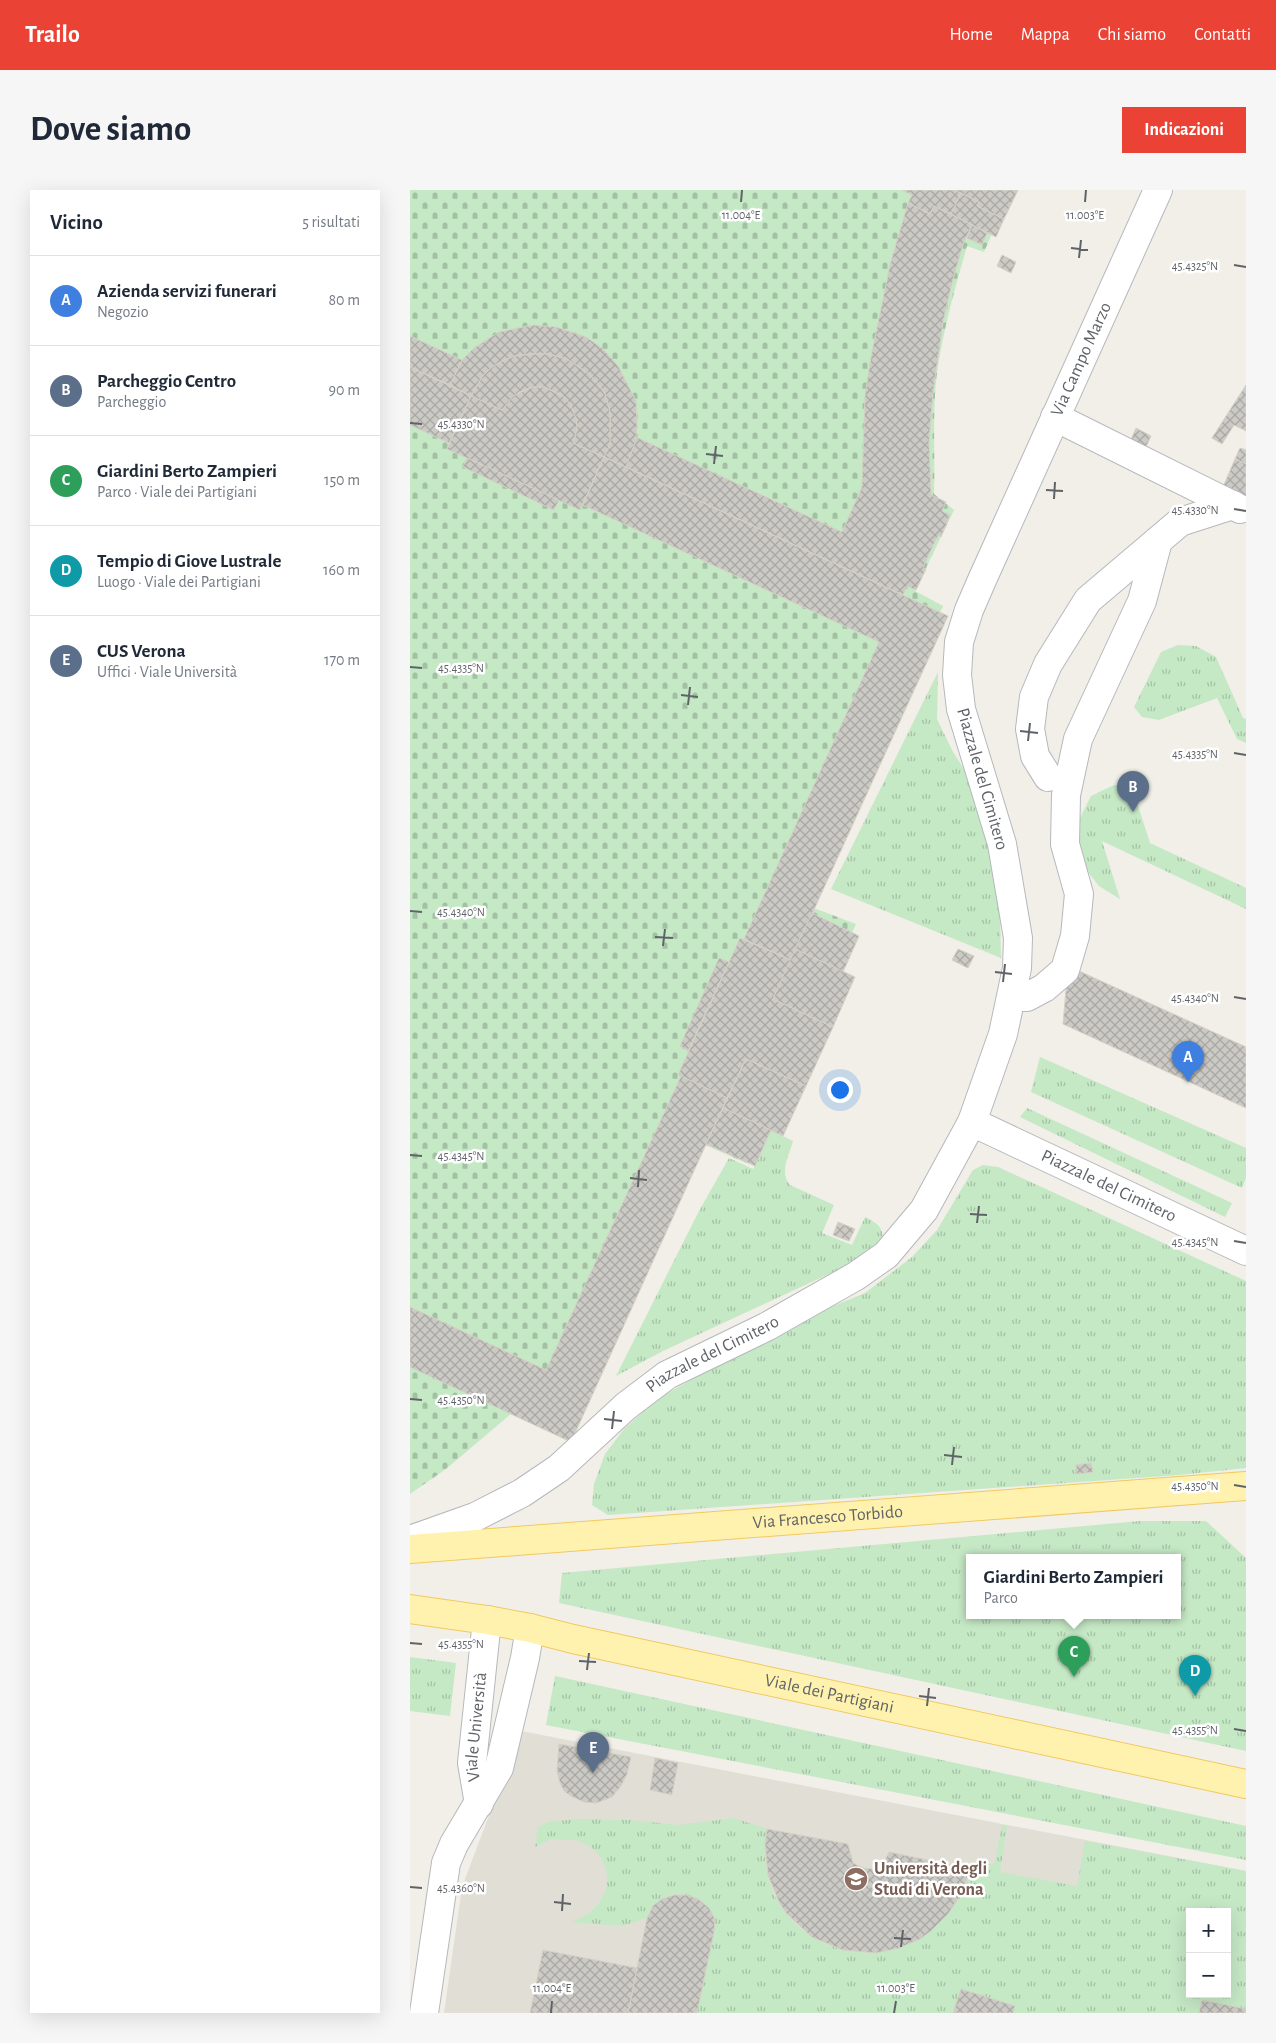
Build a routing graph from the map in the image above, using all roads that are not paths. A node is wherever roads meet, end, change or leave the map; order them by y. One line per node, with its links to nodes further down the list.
1 (1158, 190): 2 (street, Via Campo Marzo)
2 (1055, 417): 3 (street, Via Campo Marzo); 6 (street, Piazzale del Cimitero)
3 (1240, 509): 4 (street)
4 (1158, 541): 5 (street); 6 (street)
5 (1048, 777)
6 (1012, 998): 7 (street, Piazzale del Cimitero)
7 (972, 1122): 8 (street, Piazzale del Cimitero); 10 (street, Piazzale del Cimitero)
8 (1246, 1251)
9 (1246, 1486): 11 (main road, Via Francesco Torbido)
10 (410, 1540)
11 (410, 1548)
12 (410, 1609): 13 (main road, Viale dei Partigiani)
13 (487, 1620): 14 (main road, Viale dei Partigiani); 16 (street, Viale Università)
14 (530, 1628): 15 (main road, Viale dei Partigiani); 16 (street, Viale Università)
15 (1246, 1784)
16 (479, 1804): 17 (street, Viale Università)
17 (424, 2013)

